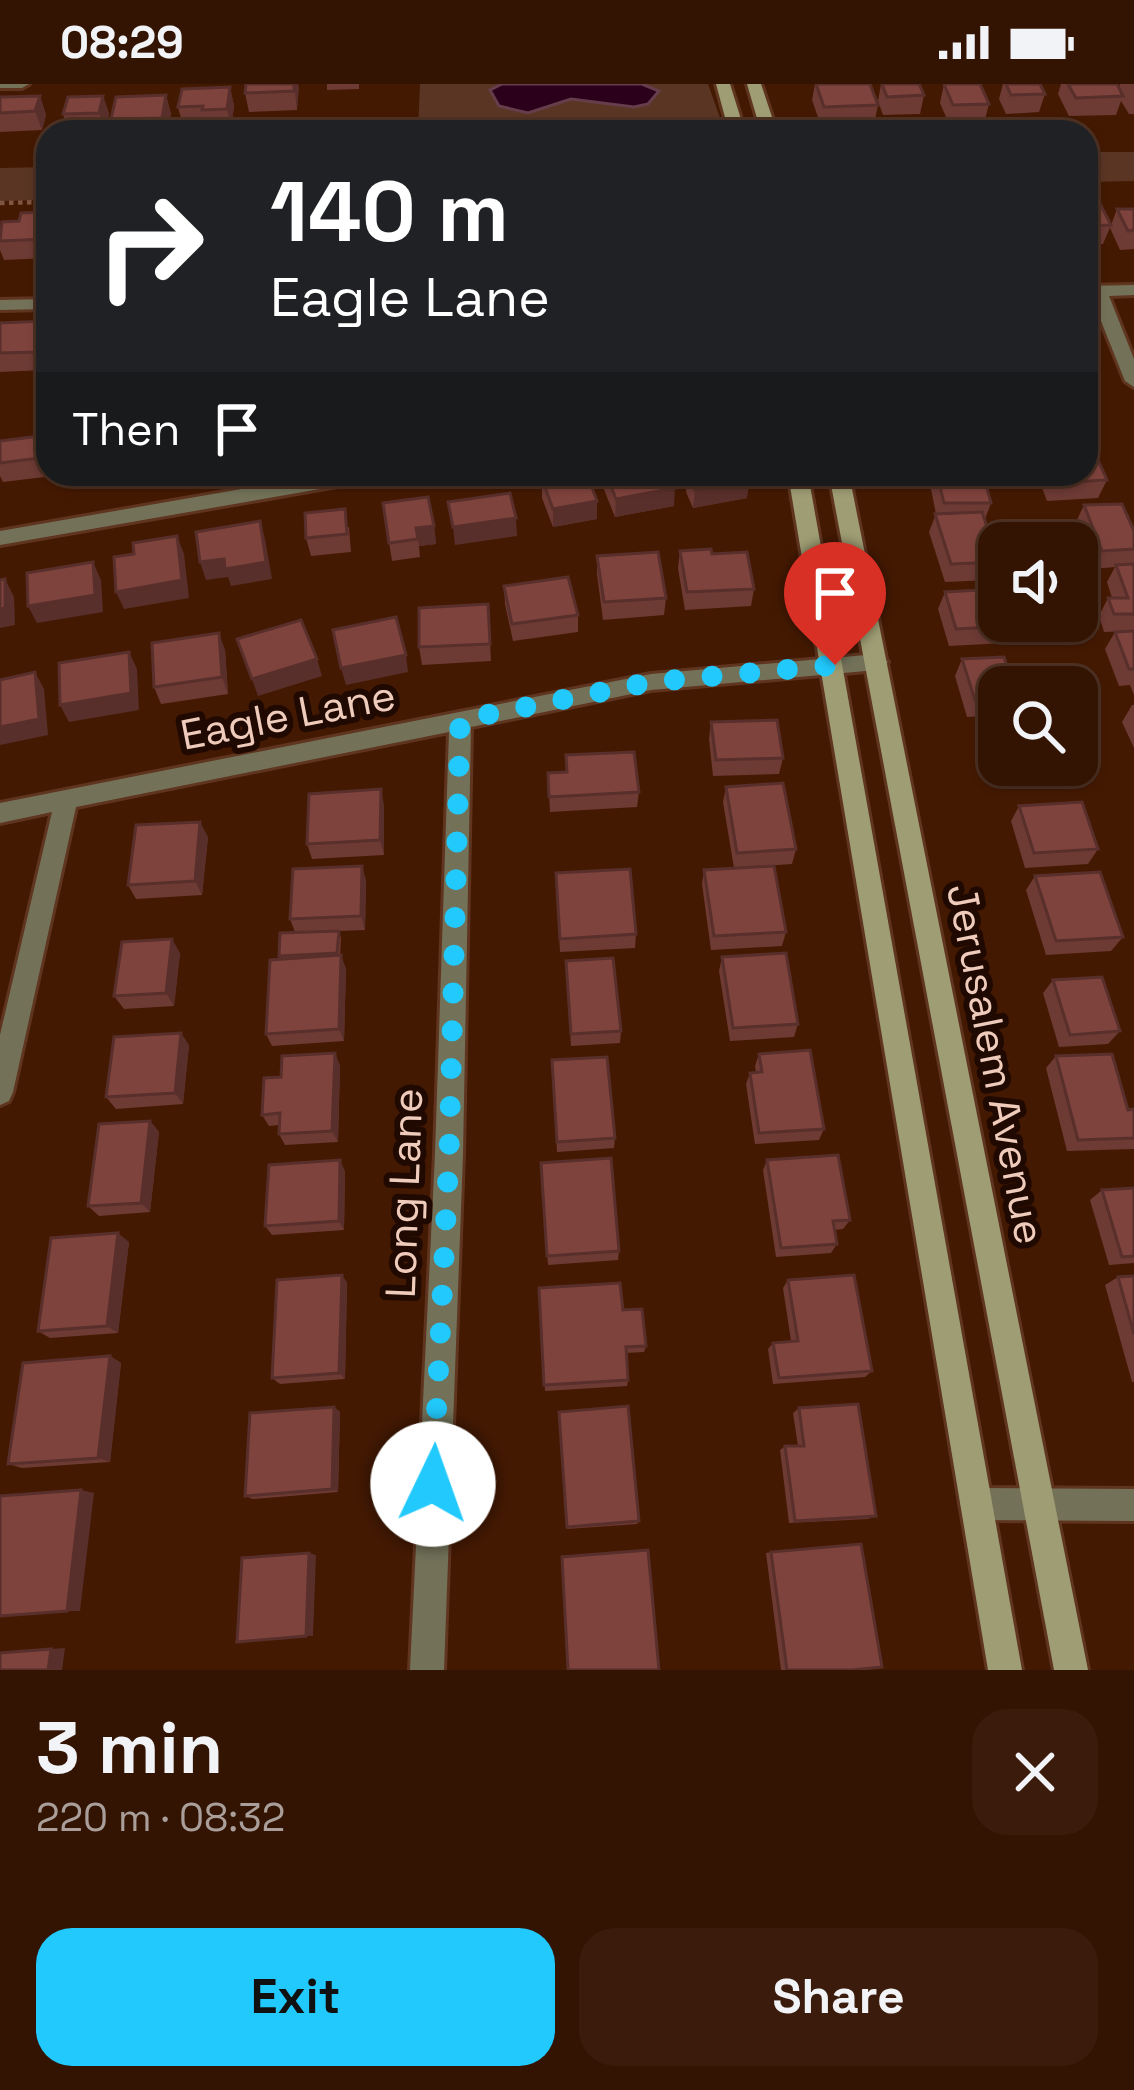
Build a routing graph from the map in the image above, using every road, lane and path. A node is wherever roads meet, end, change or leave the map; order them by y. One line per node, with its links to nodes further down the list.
1 (0, 84): 2 (street)
2 (22, 84)
3 (723, 84): 5 (main road)
4 (754, 84): 6 (main road)
5 (734, 120)
6 (765, 120)
7 (36, 202): 8 (path)
8 (0, 203)
9 (1134, 290): 10 (street)
10 (1098, 291)
11 (36, 304): 13 (street)
12 (1098, 304): 14 (street)
13 (0, 305)
14 (1134, 381)
15 (297, 486): 18 (street)
16 (800, 486): 20 (main road)
17 (841, 486): 19 (main road, Jerusalem Avenue)
18 (0, 538)
19 (878, 662): 20 (street, Eagle Lane); 26 (main road, Jerusalem Avenue)
20 (835, 665): 21 (street, Eagle Lane); 25 (main road)
21 (460, 720): 22 (street, Eagle Lane); 28 (street, Long Lane)
22 (66, 800): 23 (street, Eagle Lane); 24 (street)
23 (0, 813)
24 (0, 1092)
25 (976, 1504): 26 (street); 29 (main road)
26 (1040, 1504): 27 (street); 30 (main road, Jerusalem Avenue)
27 (1134, 1505)
28 (427, 1670)
29 (1004, 1670)
30 (1071, 1670)

